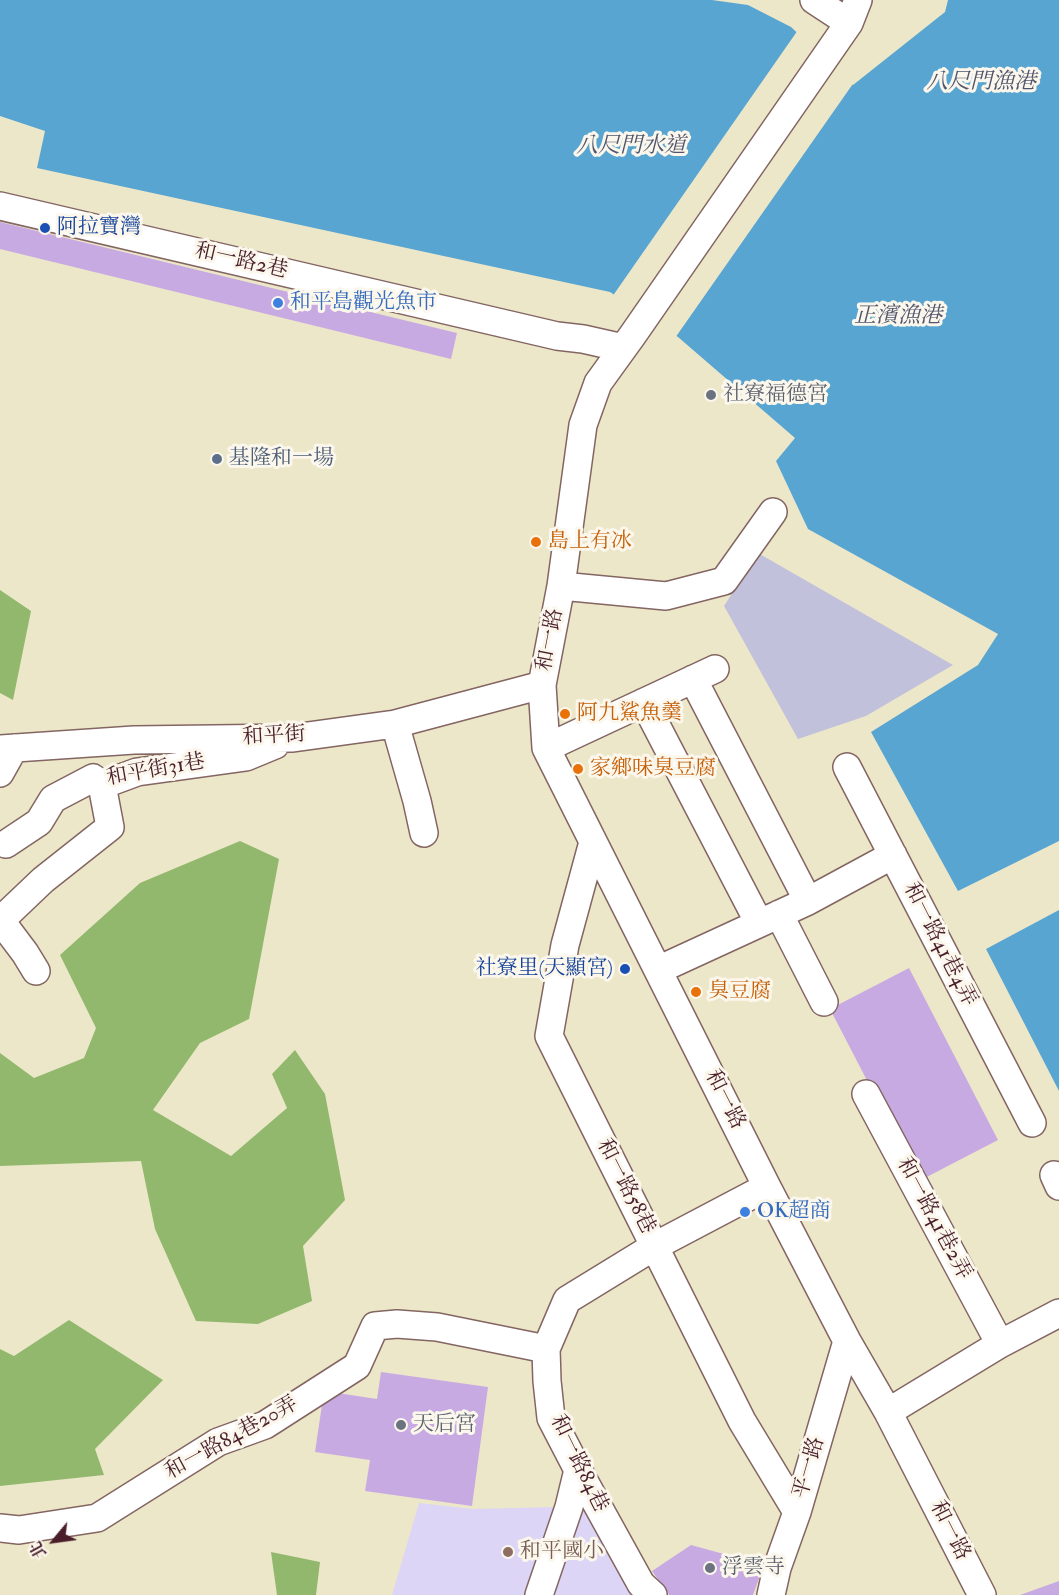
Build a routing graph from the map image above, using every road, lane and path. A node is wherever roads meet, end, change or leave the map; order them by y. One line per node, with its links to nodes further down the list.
1 (813, 0): 2 (street)
2 (854, 11): 4 (street, 和一路)
3 (0, 206): 4 (street, 和一路2巷)
4 (628, 342): 6 (street, 和一路)
5 (773, 512): 6 (street, 和一路)
6 (561, 586): 7 (street, 和一路)
7 (542, 685): 9 (street, 和平街); 12 (street, 和一路)
8 (644, 702): 12 (street); 20 (street); 21 (street)
9 (395, 724): 10 (street, 和平街); 16 (street)
10 (293, 738): 11 (street, 和平街); 15 (street, 和平街31巷)
11 (7, 748): 14 (street)
12 (546, 748): 17 (street, 和一路)
13 (847, 767): 19 (street, 和一路41巷4弄)
14 (0, 773)
15 (102, 785): 18 (street, 和平街31巷); 22 (street)
16 (424, 833)
17 (593, 842): 23 (street, 和一路); 29 (street, 和一路58巷)
18 (6, 844)
19 (893, 855): 20 (street); 27 (street, 和一路41巷4弄)
20 (808, 901): 21 (street)
21 (769, 918): 23 (street); 25 (street)
22 (0, 921): 24 (street)
23 (658, 970): 28 (street, 和一路)
24 (36, 971)
25 (824, 1002)
26 (866, 1094): 32 (street, 和一路41巷2弄)
27 (1032, 1123)
28 (767, 1187): 29 (street, 和一路84巷); 31 (street, 和一路)
29 (655, 1246): 33 (street, 和一路84巷); 36 (street, 和一路58巷)
30 (1059, 1313): 32 (street)
31 (847, 1341): 34 (street, 和一路); 36 (street, 平一路)
32 (1000, 1344): 34 (street)
33 (546, 1349): 35 (street, 和一路84巷); 37 (street, 和一路84巷20弄)
34 (888, 1412): 41 (street, 和一路)
35 (578, 1470): 38 (street); 39 (street, 和一路84巷)
36 (797, 1512): 40 (street, 平一路)
37 (0, 1528)
38 (539, 1595)
39 (653, 1595)
40 (771, 1595)
41 (982, 1595)

